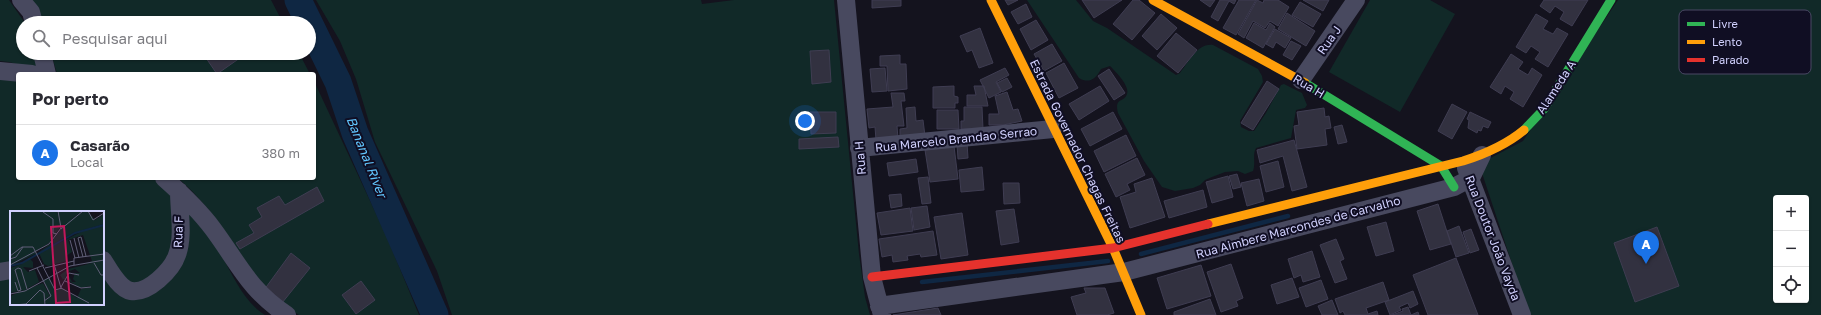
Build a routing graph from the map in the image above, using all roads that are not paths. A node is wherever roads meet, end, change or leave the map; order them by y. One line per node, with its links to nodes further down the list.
1 (21, 0): 7 (street)
2 (846, 0): 14 (street, Rua H)
3 (991, 0): 13 (street, Estrada Governador Chagas Freitas)
4 (1153, 0): 12 (street, Rua H)
5 (1356, 0): 12 (street, Rua J)
6 (1611, 0): 15 (street, Alameda A)
7 (32, 16)
8 (44, 60): 11 (street)
9 (0, 71): 10 (street)
10 (16, 72)
11 (47, 72)
12 (1301, 80): 17 (street, Rua H)
13 (1053, 129): 14 (street, Rua Marcelo Brandao Serrao); 22 (street, Estrada Governador Chagas Freitas)
14 (859, 148): 27 (street, Rua H)
15 (1482, 155): 16 (street, Alameda A); 18 (street)
16 (1463, 161): 17 (street, Rua Aimbere Marcondes de Carvalho); 18 (street, Rua Doutor João Vayda)
17 (1440, 166): 20 (street, Rua H); 22 (street, Rua Aimbere Marcondes de Carvalho)
18 (1471, 178): 20 (street, Rua Aimbere Marcondes de Carvalho); 31 (street, Rua Doutor João Vayda)
19 (166, 180): 21 (street)
20 (1454, 187): 26 (street, Rua Aimbere Marcondes de Carvalho)
21 (179, 191): 23 (street, Rua F); 29 (street)
22 (1113, 248): 26 (street, Estrada Governador Chagas Freitas); 27 (street, Rua Aimbere Marcondes de Carvalho)
23 (107, 266)
24 (10, 270): 25 (street)
25 (0, 272)
26 (1124, 272): 28 (street, Rua Aimbere Marcondes de Carvalho); 30 (street, Estrada Governador Chagas Freitas)
27 (872, 277): 28 (street, Rua H)
28 (881, 311)
29 (287, 315)
30 (1141, 315)
31 (1522, 315)

